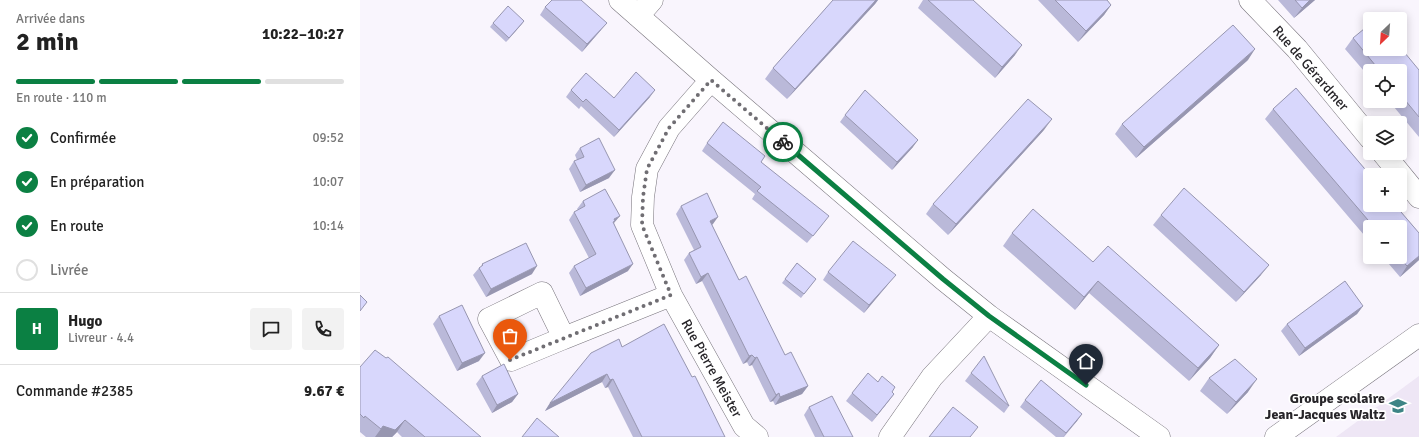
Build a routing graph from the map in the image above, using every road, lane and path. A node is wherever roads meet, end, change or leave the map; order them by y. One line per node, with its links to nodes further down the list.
1 (620, 0): 4 (street)
2 (652, 0): 4 (street)
3 (1250, 0): 6 (street, Rue de Gérardmer)
4 (638, 16): 5 (street)
5 (711, 80): 9 (street, Rue Pierre Meister); 10 (street)
6 (1363, 130)
7 (1388, 160): 8 (street)
8 (1419, 197)
9 (671, 295): 12 (street); 13 (street, Rue Pierre Meister)
10 (989, 316): 14 (street); 15 (street)
11 (1419, 335): 16 (street)
12 (564, 338)
13 (757, 437)
14 (890, 437)
15 (1159, 437)
16 (1276, 437)

